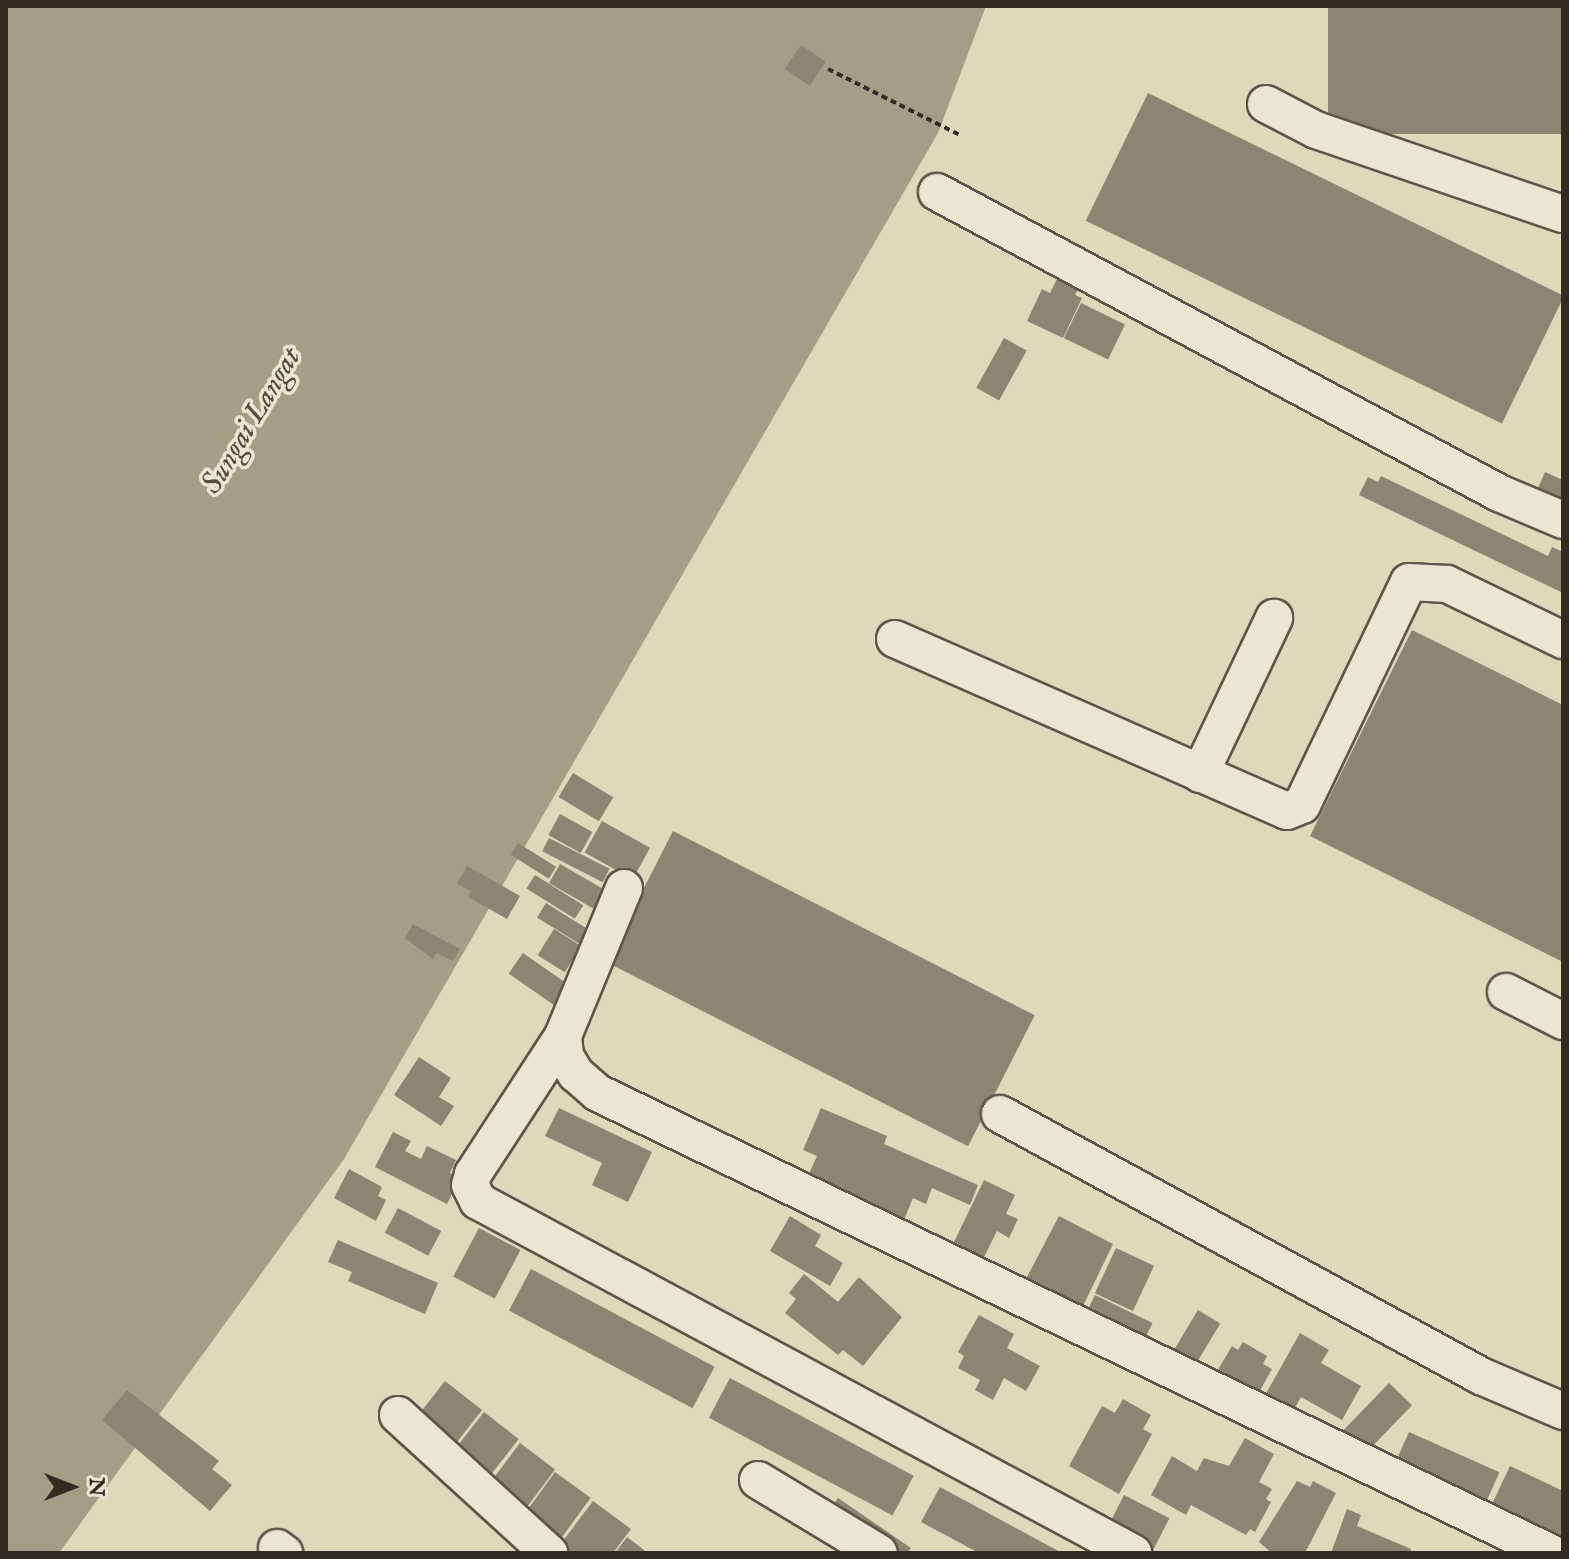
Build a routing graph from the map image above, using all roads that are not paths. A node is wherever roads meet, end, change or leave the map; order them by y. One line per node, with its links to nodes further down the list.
1 (1266, 104): 3 (lane)
2 (937, 192): 4 (lane)
3 (1563, 214)
4 (1563, 520)
5 (1274, 618): 8 (lane)
6 (895, 639): 8 (lane)
7 (1563, 640): 8 (lane)
8 (1200, 774)
9 (624, 888): 12 (lane)
10 (1506, 992): 11 (lane)
11 (1563, 1021)
12 (563, 1036): 19 (lane); 20 (lane)
13 (1000, 1114): 14 (lane)
14 (1563, 1411)
15 (398, 1415): 17 (lane)
16 (758, 1480): 18 (lane)
17 (549, 1553)
18 (879, 1553)
19 (1133, 1553)
20 (1551, 1553)

